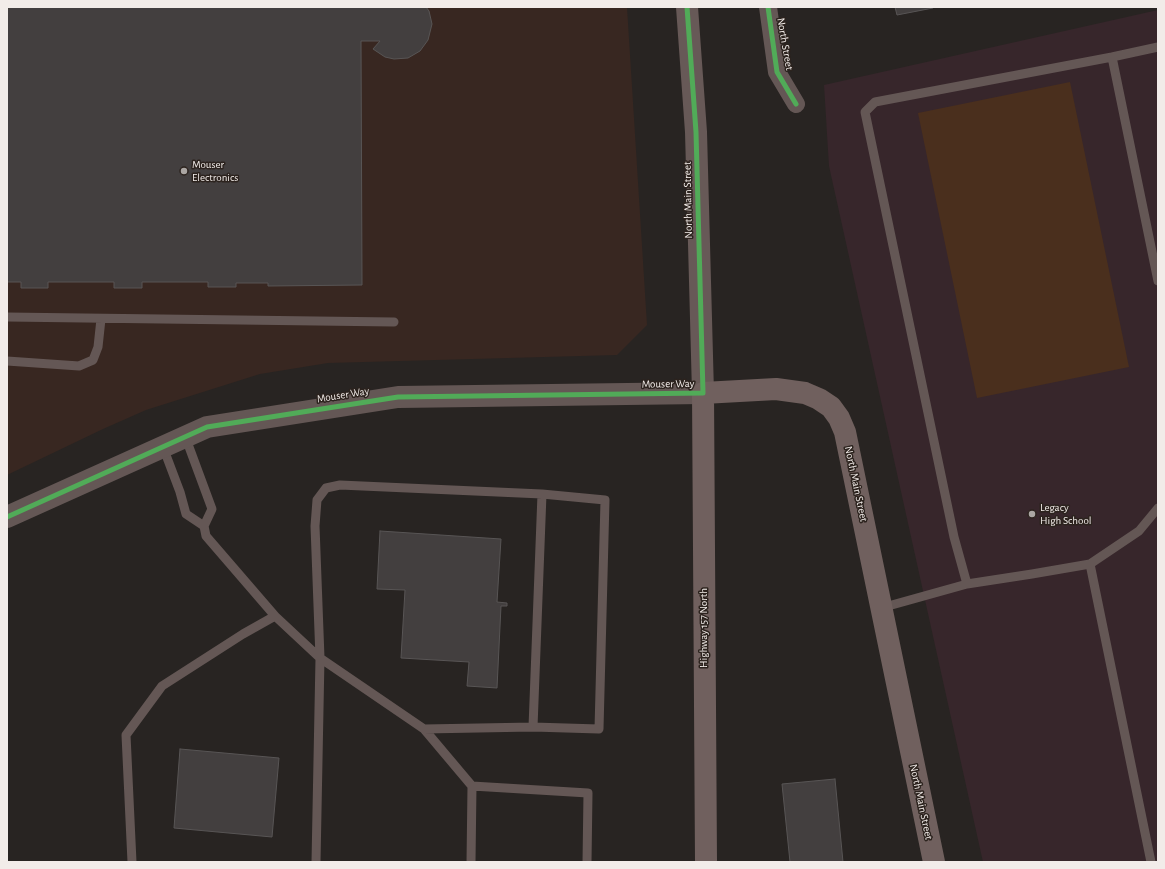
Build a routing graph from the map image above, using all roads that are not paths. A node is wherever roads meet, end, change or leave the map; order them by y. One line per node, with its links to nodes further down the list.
1 (686, 7): 11 (main road, North Main Street)
2 (768, 7): 5 (street, North Street)
3 (1158, 47): 4 (lane)
4 (1112, 57): 6 (lane); 19 (lane)
5 (796, 104)
6 (1158, 281)
7 (7, 317): 8 (lane)
8 (101, 318): 9 (lane); 10 (lane)
9 (394, 322)
10 (7, 361)
11 (703, 393): 12 (street, Mouser Way); 20 (main road, North Main Street); 30 (main road, Highway 157 North)
12 (185, 436): 13 (street, Mouser Way); 17 (lane)
13 (163, 447): 16 (street, Mouser Way); 17 (lane)
14 (542, 494): 22 (lane); 23 (lane); 23 (lane)
15 (1158, 508): 18 (lane)
16 (7, 516)
17 (204, 526): 21 (lane)
18 (1090, 564): 19 (lane); 32 (lane)
19 (967, 584): 20 (lane)
20 (881, 608): 31 (main road, North Main Street)
21 (275, 616): 22 (lane); 26 (lane)
22 (320, 658): 24 (lane); 27 (lane)
23 (533, 727): 24 (lane)
24 (424, 729): 25 (lane)
25 (472, 786): 28 (lane); 29 (lane)
26 (132, 862)
27 (316, 862)
28 (471, 862)
29 (587, 862)
30 (706, 862)
31 (934, 862)
32 (1151, 862)

